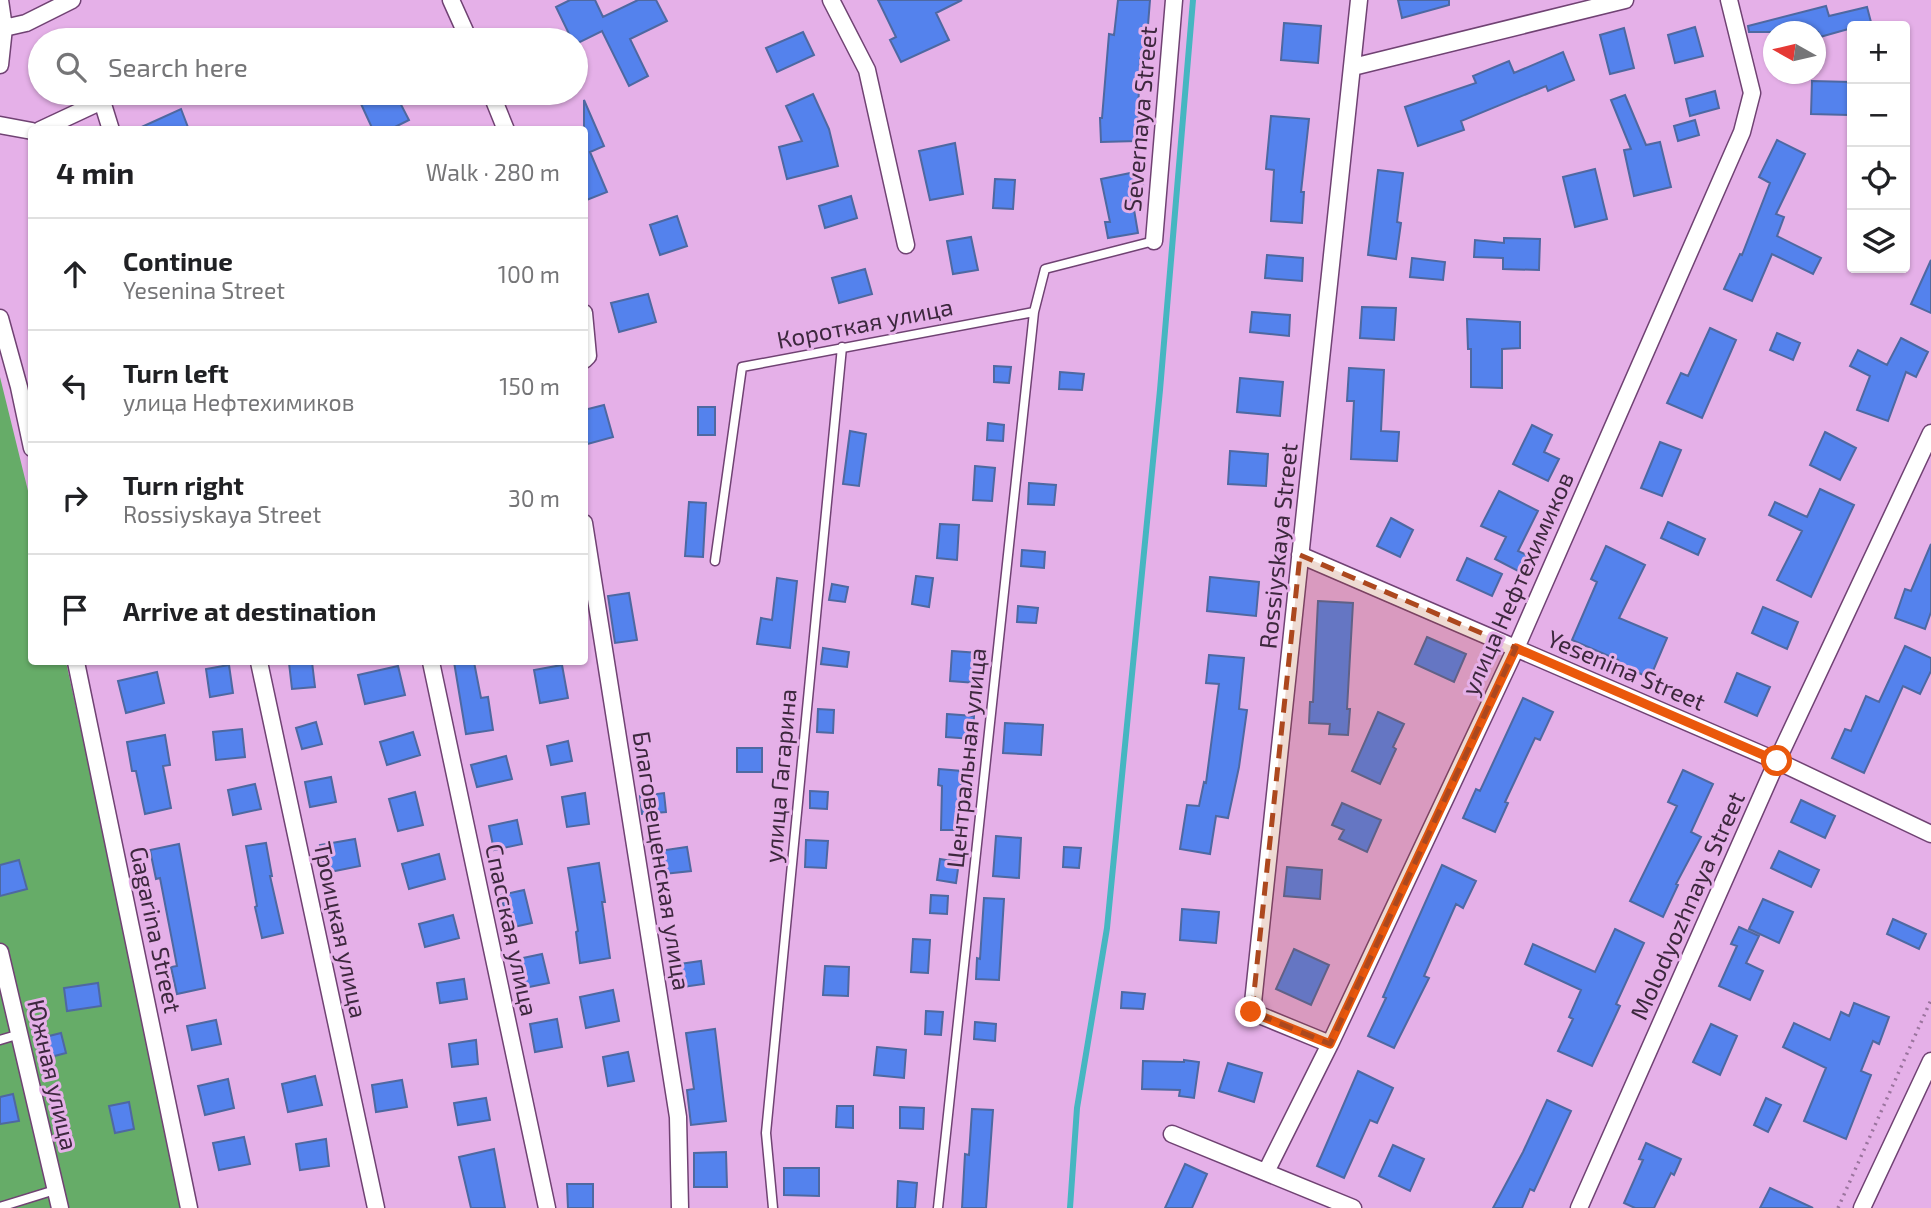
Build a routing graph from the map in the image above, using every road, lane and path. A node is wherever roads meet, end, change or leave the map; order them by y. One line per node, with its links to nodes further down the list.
1 (0, 0): 9 (street)
2 (72, 0): 9 (street)
3 (452, 0): 10 (street)
4 (831, 0): 22 (street)
5 (1174, 0): 21 (street, Severnaya Street)
6 (1359, 0): 12 (street, Rossiyskaya Street)
7 (1625, 0): 12 (street)
8 (1729, 0): 31 (street, улица Нефтехимиков)
9 (4, 28): 11 (street)
10 (463, 28)
11 (0, 65)
12 (1353, 67): 29 (street, Rossiyskaya Street)
13 (93, 105): 17 (street)
14 (103, 105): 18 (street)
15 (496, 105): 19 (street)
16 (0, 125): 20 (street)
17 (49, 126)
18 (110, 126)
19 (504, 126)
20 (28, 130)
21 (1154, 241): 23 (lane)
22 (906, 244)
23 (1034, 312): 25 (lane, Короткая улица); 54 (lane, Центральная улица)
24 (0, 318): 26 (street)
25 (842, 347): 30 (lane, Короткая улица); 53 (lane, улица Гагарина)
26 (28, 429)
27 (1931, 433): 35 (street, Molodyozhnaya Street)
28 (588, 548): 52 (street, Благовещенская улица)
29 (1300, 555): 31 (street, Yesenina Street); 41 (street, Rossiyskaya Street)
30 (715, 561)
31 (1516, 648): 35 (street, Yesenina Street); 41 (street, улица Нефтехимиков)
32 (77, 665): 49 (street, Gagarina Street)
33 (260, 665): 50 (street, Троицкая улица)
34 (432, 665): 51 (street, Спасская улица)
35 (1777, 761): 36 (street, Yesenina Street); 56 (street, Molodyozhnaya Street)
36 (1931, 834)
37 (0, 952): 39 (street, Южная улица)
38 (1931, 1000): 57 (path)
39 (20, 1034): 40 (lane); 45 (street, Южная улица)
40 (0, 1040)
41 (1330, 1044): 44 (street, улица Нефтехимиков)
42 (1931, 1061): 46 (street)
43 (1172, 1134): 44 (street)
44 (1266, 1172): 55 (street)
45 (55, 1191): 47 (lane); 48 (street, Южная улица)
46 (1868, 1206)
47 (0, 1207)
48 (60, 1208)
49 (189, 1208)
50 (376, 1208)
51 (547, 1208)
52 (680, 1208)
53 (773, 1208)
54 (938, 1208)
55 (1353, 1208)
56 (1579, 1208)
57 (1838, 1208)

